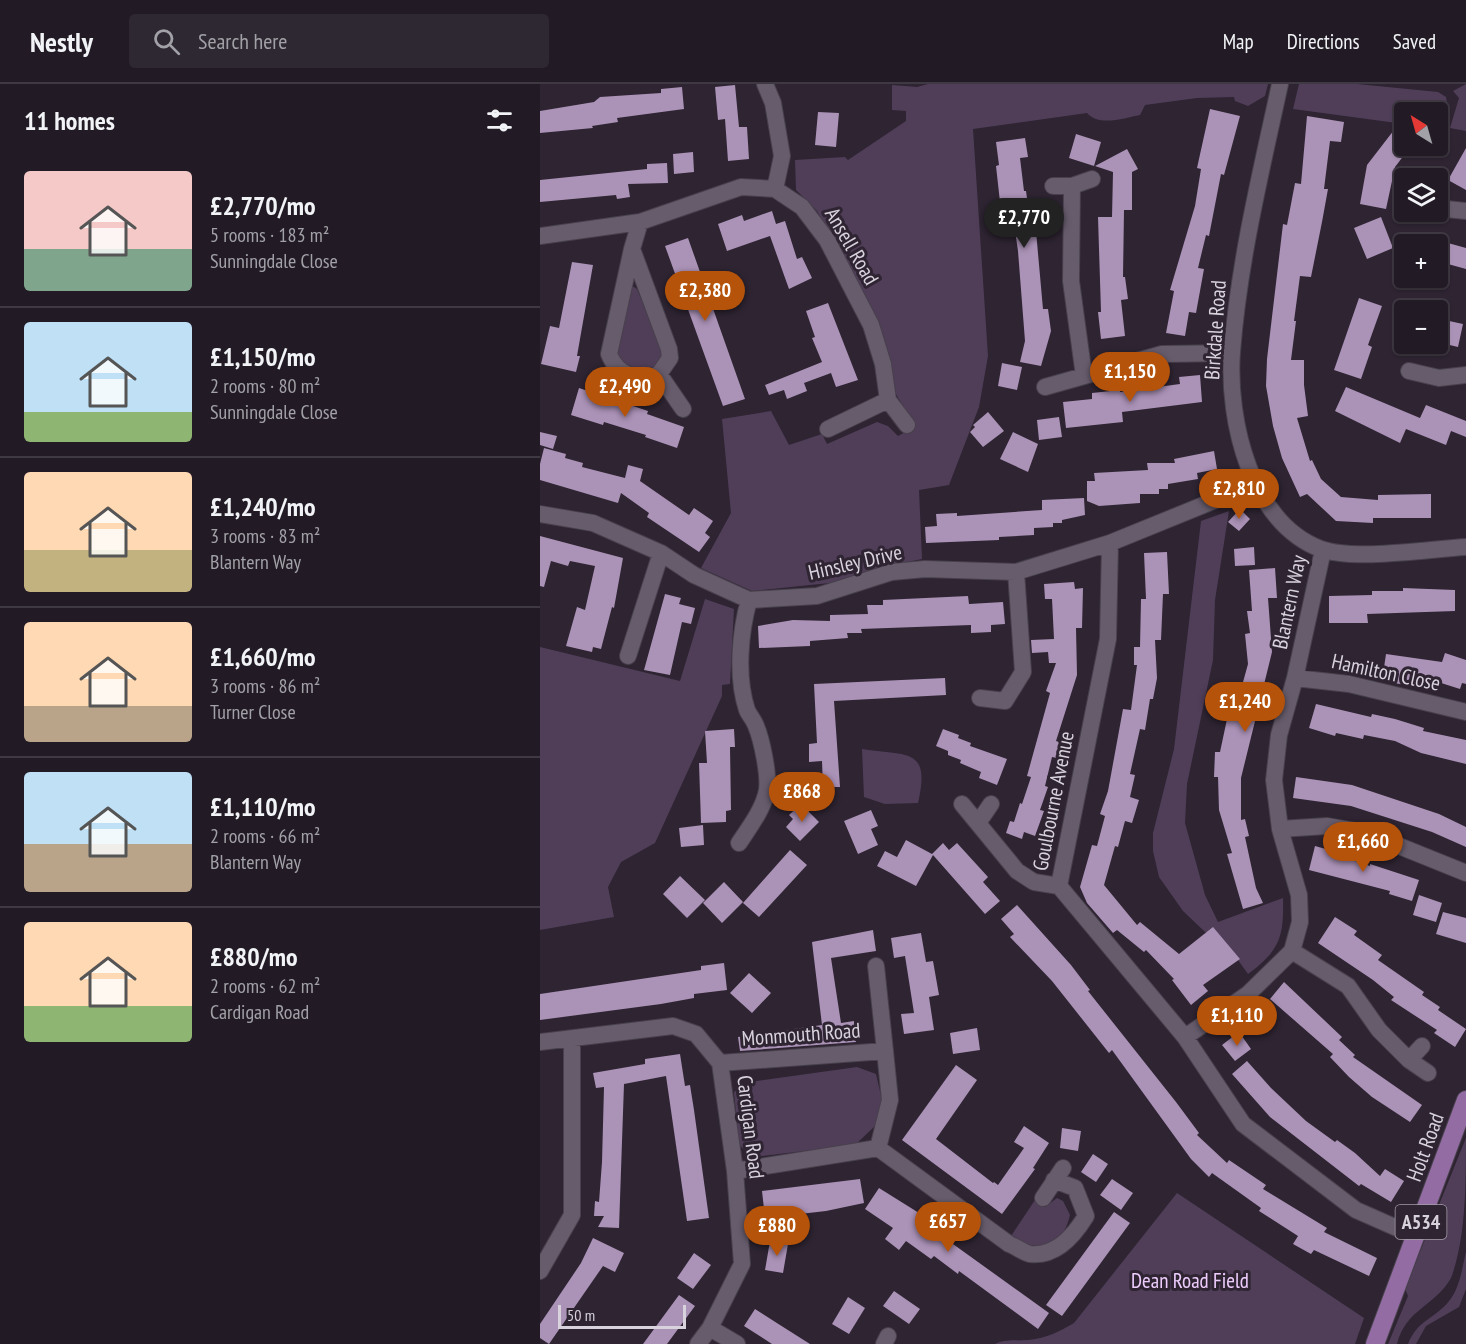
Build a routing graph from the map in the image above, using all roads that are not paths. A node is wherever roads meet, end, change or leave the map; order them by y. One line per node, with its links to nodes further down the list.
1 (765, 84): 6 (street)
2 (1280, 84): 12 (street, Birkdale Road)
3 (1092, 178): 5 (street)
4 (1053, 186): 5 (street)
5 (1072, 186): 16 (street)
6 (775, 189): 9 (street); 18 (street, Ansell Road)
7 (1448, 209): 8 (street)
8 (1466, 211)
9 (640, 222): 10 (street); 11 (street)
10 (540, 236)
11 (632, 249): 14 (street); 14 (street)
12 (1232, 353): 16 (street); 22 (street, Birkdale Road)
13 (1409, 370): 15 (street)
14 (659, 374): 19 (street)
15 (1466, 375)
16 (1083, 376): 17 (street)
17 (1046, 387)
18 (888, 400): 20 (street); 21 (street)
19 (683, 409)
20 (907, 424)
21 (828, 429)
22 (1255, 484): 24 (street, Hinsley Drive); 26 (street, Birkdale Road)
23 (540, 514): 27 (street, Hinsley Drive)
24 (1110, 543): 28 (street, Hinsley Drive); 40 (street, Goulbourne Avenue)
25 (1466, 547): 26 (street, Birkdale Road)
26 (1323, 550): 31 (street, Blantern Way)
27 (661, 553): 29 (street, Hinsley Drive); 30 (street)
28 (1016, 572): 29 (street, Hinsley Drive); 32 (street)
29 (749, 600): 38 (street)
30 (628, 656)
31 (1295, 678): 33 (street, Hamilton Close); 37 (street, Blantern Way)
32 (980, 698)
33 (1466, 712)
34 (962, 804): 36 (street)
35 (991, 804): 36 (street)
36 (978, 823): 40 (street)
37 (1280, 829): 39 (street); 41 (street, Blantern Way)
38 (739, 843)
39 (1466, 873)
40 (1059, 886): 43 (street, Goulbourne Avenue)
41 (1292, 951): 43 (street); 48 (street)
42 (876, 967): 47 (street, Monmouth Road)
43 (1185, 1037): 55 (street, Goulbourne Avenue)
44 (572, 1040): 45 (street, Cardigan Road); 49 (street, Cardigan Road); 56 (street)
45 (540, 1042)
46 (1422, 1046): 48 (street)
47 (885, 1051): 49 (street, Monmouth Road); 52 (street, Monmouth Road)
48 (1409, 1060): 50 (street)
49 (720, 1063): 53 (street, Cardigan Road)
50 (1428, 1073)
51 (1466, 1100): 55 (main road, Holt Road / A534)
52 (878, 1148): 53 (street); 54 (street)
53 (735, 1171): 57 (street, Cardigan Road)
54 (1043, 1198)
55 (1415, 1236): 60 (main road, Holt Road / A534)
56 (540, 1271)
57 (710, 1328): 58 (street, Cardigan Road); 59 (street)
58 (698, 1344)
59 (736, 1344)
60 (1375, 1344)

